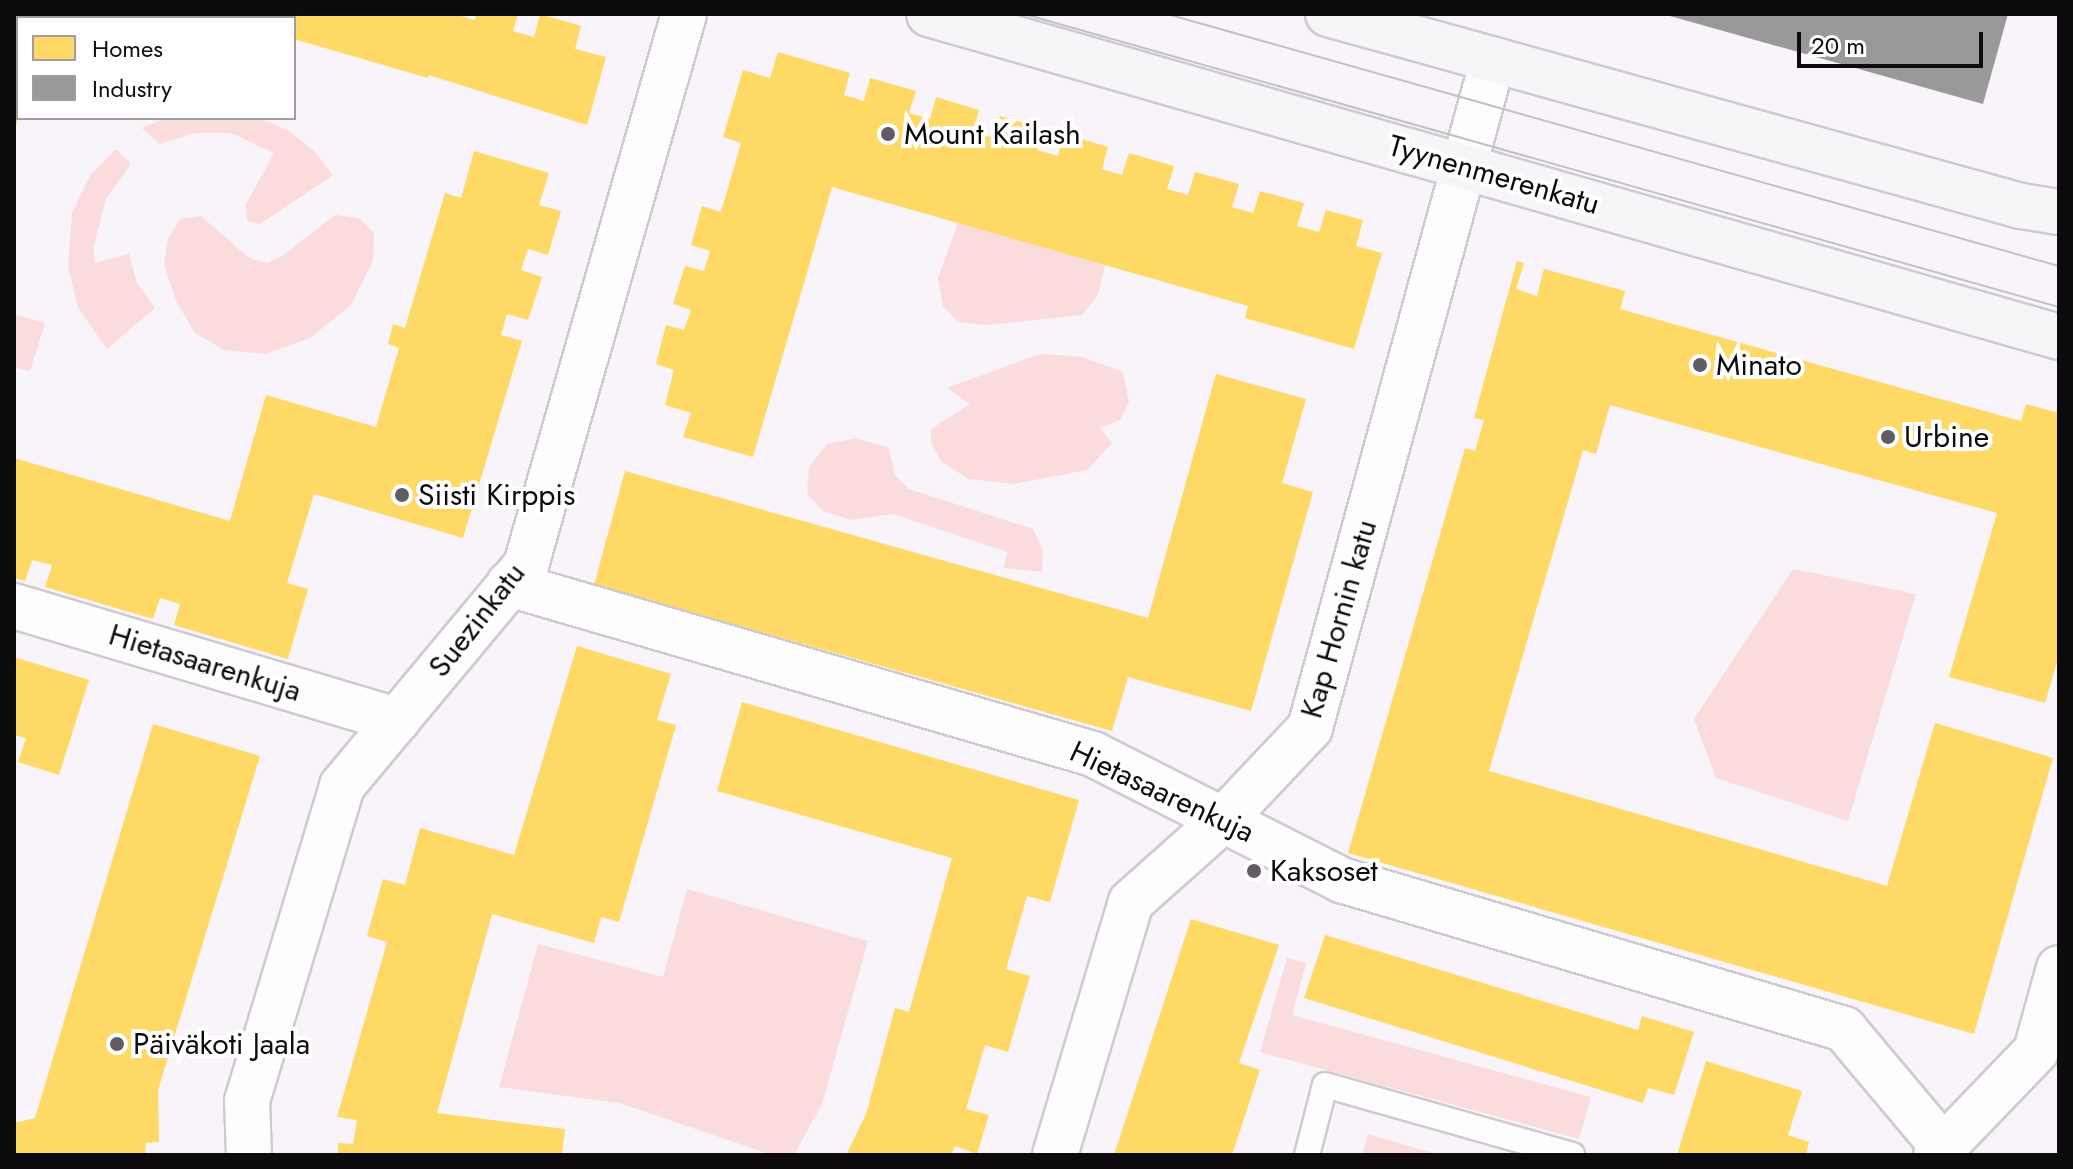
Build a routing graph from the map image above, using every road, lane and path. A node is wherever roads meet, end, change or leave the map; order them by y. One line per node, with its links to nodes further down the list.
1 (684, 14): 8 (street, Suezinkatu)
2 (929, 14): 5 (main road, Tyynenmerenkatu)
3 (1328, 14): 4 (main road)
4 (1493, 60): 5 (street, Kap Hornin katu); 6 (main road)
5 (1464, 166): 7 (main road, Tyynenmerenkatu); 11 (street, Kap Hornin katu)
6 (2059, 212)
7 (2059, 337)
8 (509, 584): 10 (street, Suezinkatu); 11 (street, Hietasaarenkuja)
9 (14, 606): 10 (street, Hietasaarenkuja)
10 (397, 720): 14 (street, Suezinkatu)
11 (1224, 819): 13 (street, Hietasaarenkuja); 15 (street, Kap Hornin katu)
12 (2059, 968): 13 (street)
13 (1940, 1151)
14 (249, 1155)
15 (1055, 1155)
16 (1307, 1155): 17 (lane)
17 (1572, 1155)

